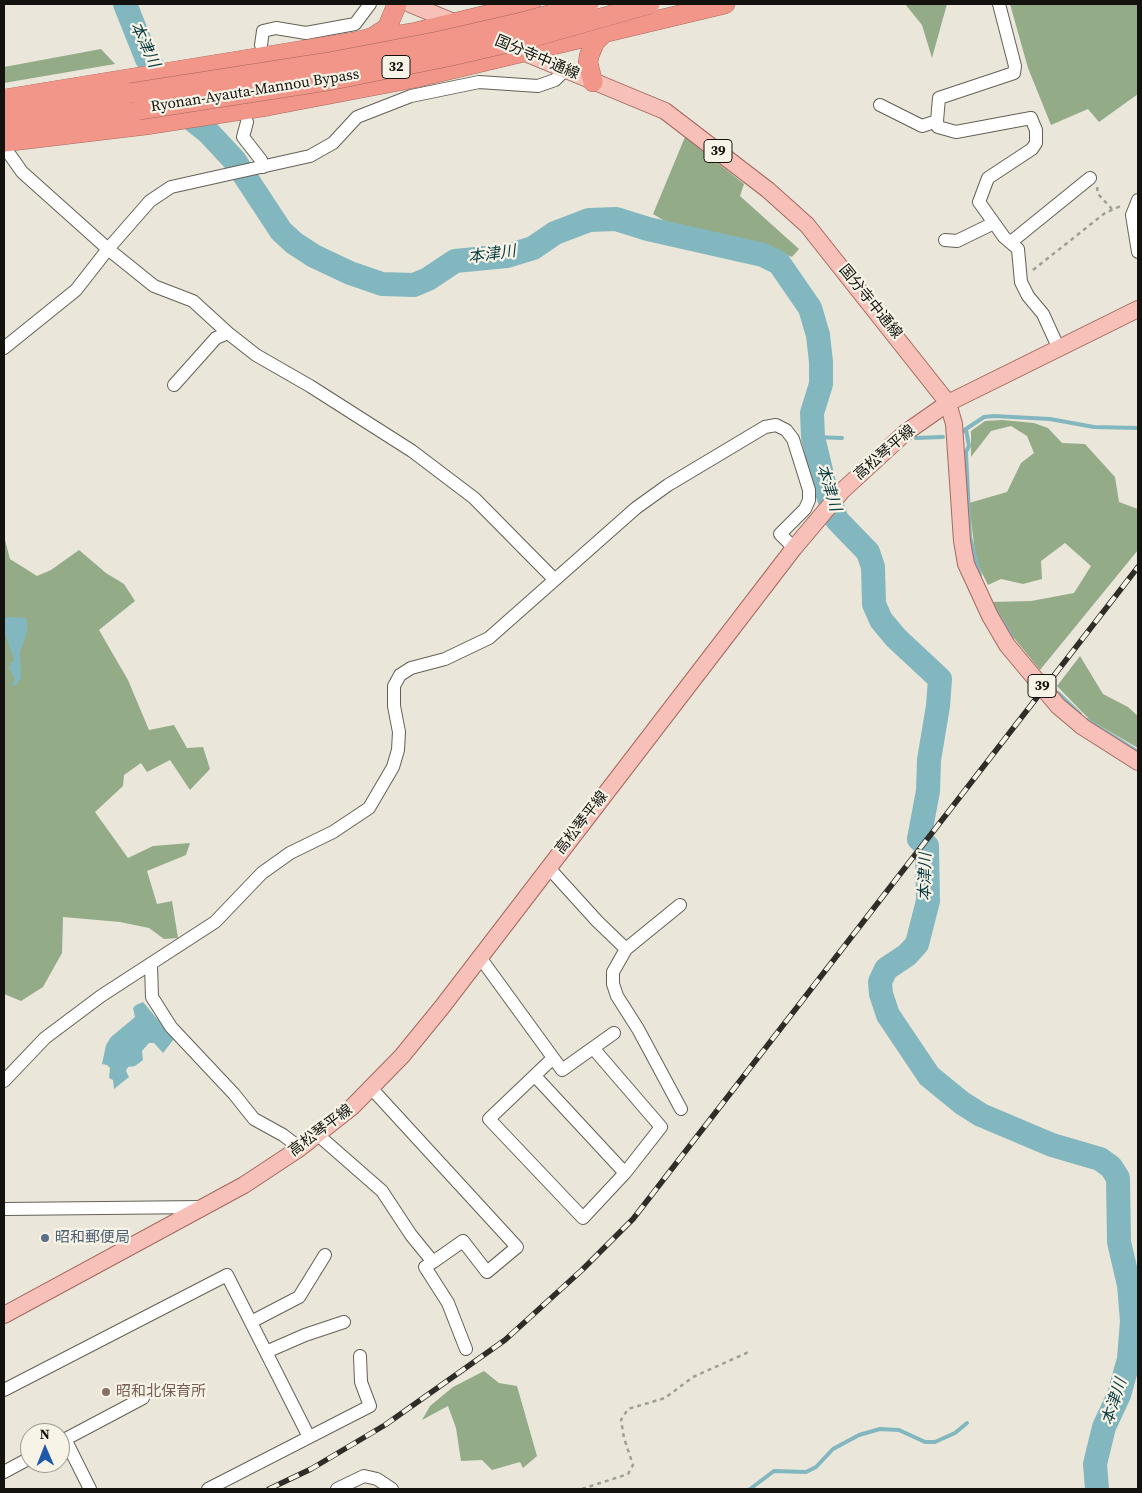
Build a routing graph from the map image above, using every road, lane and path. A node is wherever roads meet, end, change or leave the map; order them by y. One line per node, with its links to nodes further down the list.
1 (370, 4): 12 (street)
2 (397, 4): 11 (highway)
3 (410, 4): 9 (main road, 国分寺中通線 / 39)
4 (531, 4): 9 (highway)
5 (589, 4): 17 (highway, Ryonan-Ayauta-Mannou Bypass / 32, bridge)
6 (650, 4): 17 (highway, Ryonan-Ayauta-Mannou Bypass / 32, bridge)
7 (725, 4): 10 (highway)
8 (999, 4): 20 (street)
9 (456, 23): 11 (highway); 13 (main road, 国分寺中通線 / 39)
10 (605, 32): 13 (highway); 15 (highway)
11 (359, 41): 17 (highway)
12 (260, 44)
13 (524, 52): 14 (main road, 国分寺中通線 / 39); 17 (highway)
14 (565, 70): 15 (main road, 国分寺中通線 / 39); 24 (street)
15 (593, 82): 39 (main road, 国分寺中通線 / 39)
16 (4, 99): 17 (highway)
17 (135, 102): 19 (highway, Ryonan-Ayauta-Mannou Bypass / 32); 22 (highway, Ryonan-Ayauta-Mannou Bypass / 32); 23 (highway)
18 (880, 105): 20 (street)
19 (4, 111)
20 (937, 121): 28 (street)
21 (247, 122): 24 (street)
22 (4, 128)
23 (7, 148): 31 (street)
24 (259, 168): 31 (street)
25 (1090, 178): 27 (path); 30 (street)
26 (1132, 201): 27 (path); 32 (street)
27 (1113, 209): 33 (path)
28 (994, 223): 29 (street); 30 (street)
29 (945, 240)
30 (1011, 242): 33 (street)
31 (108, 249): 35 (street); 36 (street)
32 (1138, 252)
33 (1020, 276): 37 (street)
34 (1138, 309): 37 (main road, 高松琴平線)
35 (228, 333): 38 (street); 41 (street)
36 (4, 348)
37 (1059, 349): 39 (main road, 高松琴平線)
38 (174, 385)
39 (948, 403): 40 (main road, 高松琴平線); 42 (main road, 国分寺中通線 / 39)
40 (794, 548): 41 (street); 43 (main road, 高松琴平線)
41 (554, 579): 47 (street)
42 (1138, 762)
43 (548, 867): 45 (street); 46 (main road, 高松琴平線)
44 (680, 905): 45 (street)
45 (626, 949): 54 (street)
46 (479, 956): 50 (street); 53 (main road, 高松琴平線)
47 (151, 964): 52 (street); 56 (street)
48 (614, 1033): 49 (street)
49 (593, 1048): 50 (street); 57 (street)
50 (553, 1058): 51 (street)
51 (535, 1076): 57 (street); 57 (street)
52 (4, 1080)
53 (372, 1089): 55 (main road, 高松琴平線); 61 (street)
54 (681, 1109)
55 (318, 1135): 56 (main road, 高松琴平線); 61 (street)
56 (300, 1148): 58 (main road, 高松琴平線)
57 (624, 1173)
58 (204, 1207): 59 (street); 62 (main road, 高松琴平線)
59 (4, 1209)
60 (325, 1256): 63 (street)
61 (432, 1262): 65 (street)
62 (4, 1315)
63 (251, 1322): 67 (street); 69 (street)
64 (344, 1322): 67 (street)
65 (466, 1348)
66 (751, 1351): 80 (path)
67 (266, 1352): 72 (street)
68 (360, 1356): 72 (street)
69 (4, 1390)
70 (143, 1398): 71 (street)
71 (70, 1436)
72 (309, 1437): 77 (street)
73 (70, 1453): 76 (street)
74 (20, 1463): 75 (street)
75 (4, 1472)
76 (90, 1489)
77 (208, 1489)
78 (336, 1489): 79 (street)
79 (392, 1489)
80 (582, 1489)

